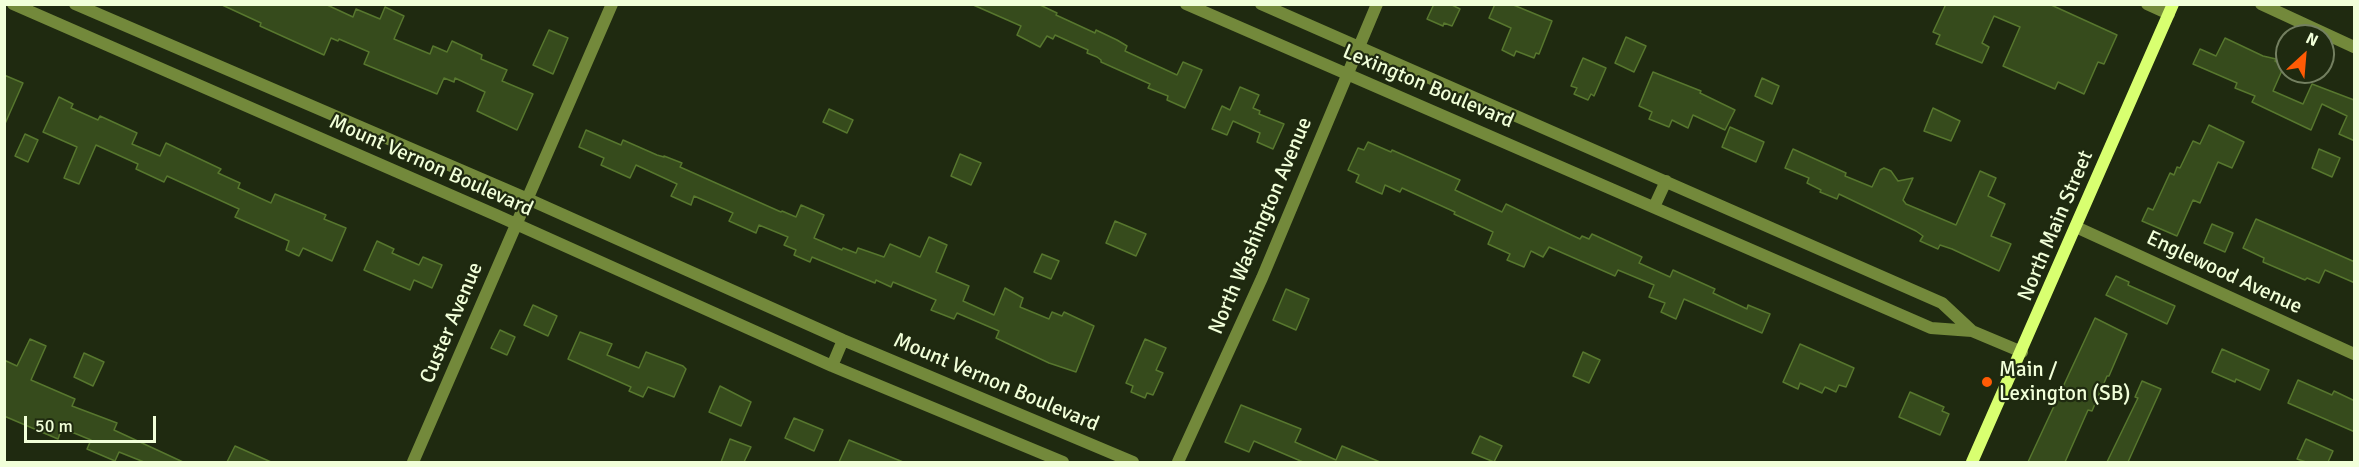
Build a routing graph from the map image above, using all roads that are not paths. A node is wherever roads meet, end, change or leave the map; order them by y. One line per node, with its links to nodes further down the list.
1 (13, 4): 16 (street, Mount Vernon Boulevard)
2 (75, 4): 14 (street, Mount Vernon Boulevard)
3 (612, 4): 14 (street, Custer Avenue)
4 (1186, 4): 12 (street, Lexington Boulevard)
5 (1261, 4): 11 (street, Lexington Boulevard)
6 (1377, 4): 11 (street, North Washington Avenue)
7 (2147, 4): 9 (street)
8 (2261, 4): 10 (street)
9 (2171, 9): 17 (main road, North Main Street)
10 (2355, 47)
11 (1358, 48): 12 (street, North Washington Avenue); 13 (street, Lexington Boulevard)
12 (1347, 73): 15 (street, Lexington Boulevard); 26 (street, North Washington Avenue)
13 (1666, 181): 15 (street); 18 (street, Lexington Boulevard)
14 (528, 199): 16 (street, Custer Avenue); 19 (street, Mount Vernon Boulevard)
15 (1654, 207): 18 (street, Lexington Boulevard)
16 (516, 225): 22 (street, Mount Vernon Boulevard); 23 (street, Custer Avenue)
17 (2076, 227): 20 (main road, North Main Street); 21 (street, Englewood Avenue)
18 (1972, 331): 20 (street, Lexington Boulevard)
19 (843, 340): 22 (street); 25 (street, Mount Vernon Boulevard)
20 (2022, 352): 27 (main road, North Main Street)
21 (2355, 354)
22 (832, 366): 24 (street, Mount Vernon Boulevard)
23 (413, 462)
24 (1063, 462)
25 (1133, 462)
26 (1178, 462)
27 (1972, 462)

